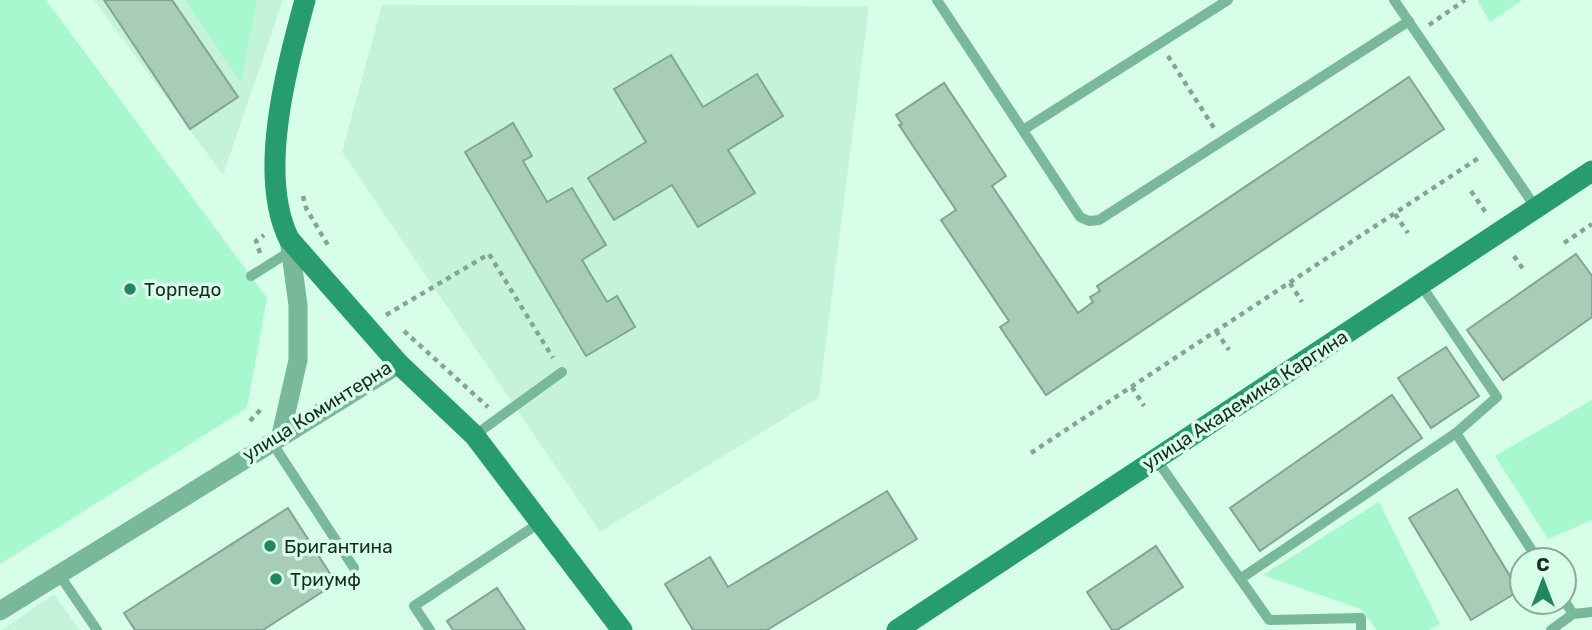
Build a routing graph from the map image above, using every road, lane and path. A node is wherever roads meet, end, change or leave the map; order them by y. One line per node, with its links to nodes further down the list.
1 (305, 0): 23 (street, улица Коминтерна)
2 (937, 0): 10 (lane)
3 (1228, 0): 9 (lane)
4 (1394, 0): 7 (lane)
5 (1465, 0): 6 (path)
6 (1456, 2): 8 (path)
7 (1409, 21): 8 (lane); 11 (lane)
8 (1417, 33): 12 (lane)
9 (1160, 43): 10 (lane); 11 (path)
10 (1023, 130): 11 (lane)
11 (1222, 141)
12 (1495, 148): 16 (lane); 17 (path)
13 (1592, 171): 16 (street, улица Академика Каргина)
14 (1471, 191): 18 (path)
15 (306, 208): 24 (path)
16 (1536, 208): 30 (street, улица Академика Каргина)
17 (1395, 214): 20 (path); 29 (path)
18 (1488, 216)
19 (1592, 224): 22 (path)
20 (1408, 233)
21 (256, 241): 26 (path)
22 (1564, 243)
23 (290, 245): 26 (lane); 36 (street, улица Коминтерна); 45 (street)
24 (332, 253)
25 (1514, 256): 27 (path)
26 (265, 267): 28 (lane)
27 (1523, 269)
28 (251, 276)
29 (1290, 283): 31 (path); 34 (path)
30 (1420, 284): 43 (lane); 47 (street, улица Академика Каргина)
31 (1302, 302)
32 (379, 309): 37 (path)
33 (397, 325): 41 (path)
34 (1216, 331): 35 (path); 38 (path)
35 (1229, 350)
36 (399, 365): 44 (street); 45 (street, улица Коминтерна)
37 (562, 372): 41 (lane)
38 (1132, 387): 40 (path); 46 (path)
39 (269, 396): 42 (path)
40 (1144, 406)
41 (498, 417): 44 (lane)
42 (250, 421)
43 (1456, 433): 49 (lane); 52 (lane)
44 (474, 435): 48 (street)
45 (276, 438): 50 (lane); 51 (street, улица Коминтерна)
46 (1031, 453)
47 (1156, 459): 52 (lane); 58 (street, улица Академика Каргина)
48 (541, 522): 56 (lane); 57 (street)
49 (1529, 546)
50 (354, 568)
51 (58, 572): 53 (street, улица Коминтерна); 55 (lane)
52 (1240, 579): 59 (lane)
53 (0, 611)
54 (1570, 616): 60 (lane)
55 (97, 630)
56 (430, 630)
57 (622, 630)
58 (897, 630)
59 (1361, 630)
60 (1551, 630)

